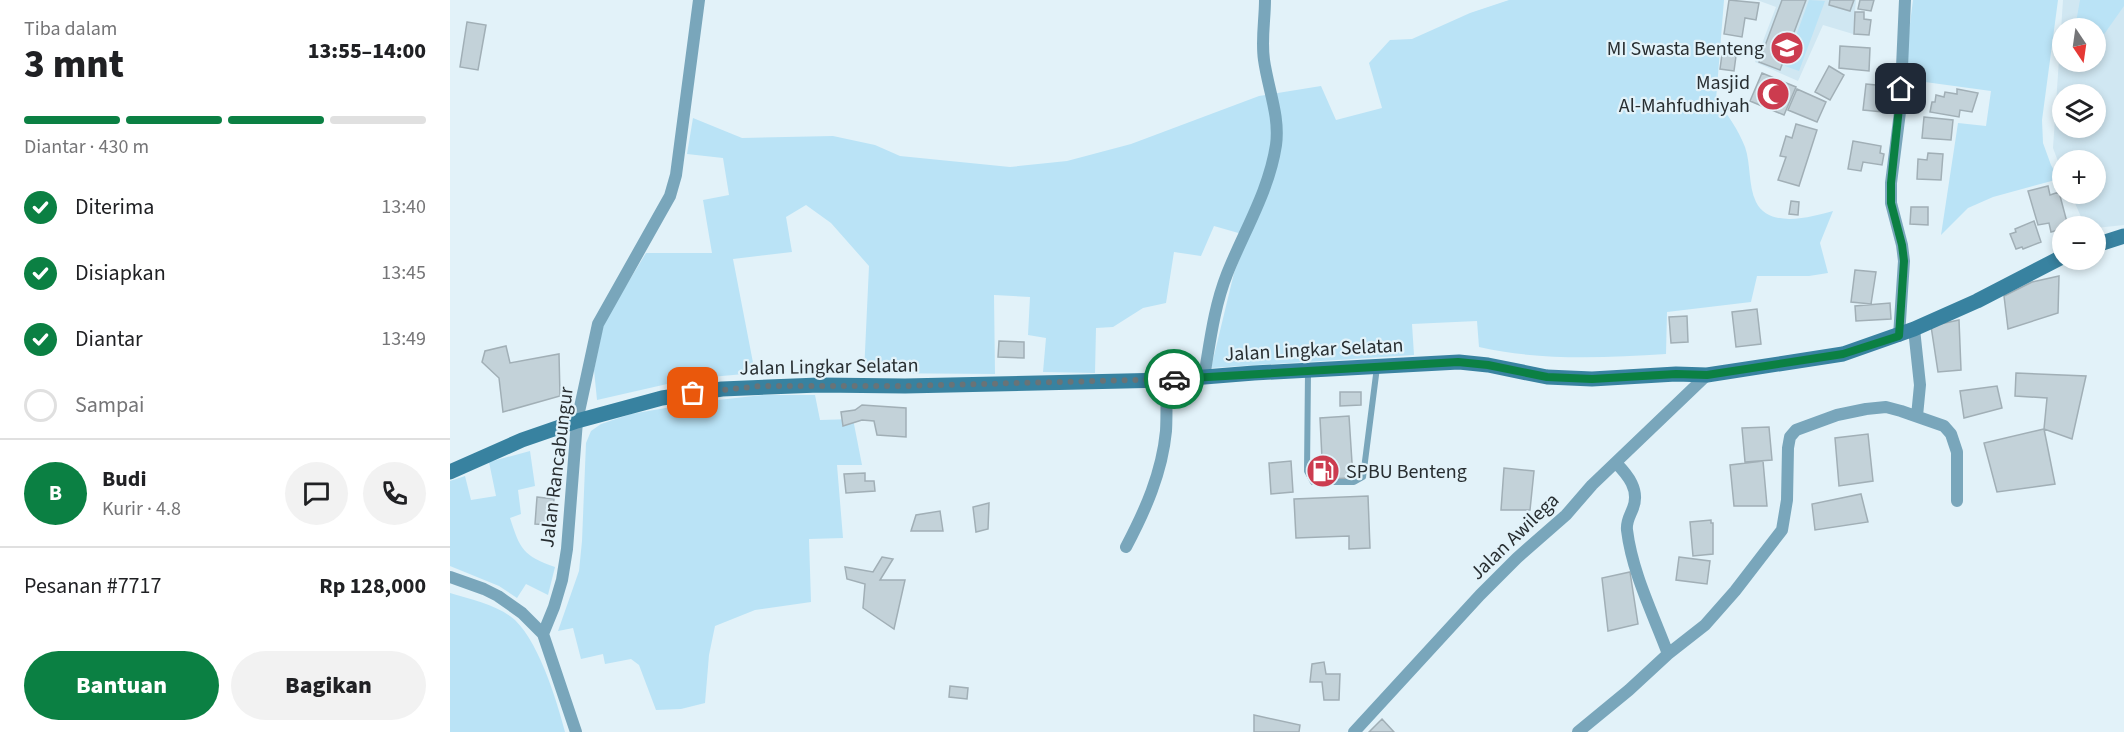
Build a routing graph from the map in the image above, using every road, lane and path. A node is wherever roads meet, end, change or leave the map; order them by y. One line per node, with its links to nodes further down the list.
1 (699, 0): 15 (street, Jalan Rancabungur)
2 (1265, 0): 12 (street)
3 (1905, 0): 8 (street)
4 (2124, 236): 5 (street)
5 (2106, 242)
6 (2052, 262): 7 (street, Jalan Lingkar Selatan)
7 (1914, 329): 8 (street, Jalan Lingkar Selatan); 14 (street)
8 (1899, 336): 11 (street, Jalan Lingkar Selatan)
9 (1377, 366): 10 (street, Jalan Lingkar Selatan); 10 (lane); 11 (street, Jalan Lingkar Selatan)
10 (1308, 370): 12 (street, Jalan Lingkar Selatan)
11 (1707, 375): 16 (street, Jalan Awilega)
12 (1204, 376): 13 (street, Jalan Lingkar Selatan)
13 (1167, 380): 15 (street, Jalan Lingkar Selatan); 19 (street)
14 (1917, 416): 18 (street); 22 (street)
15 (577, 421): 17 (street, Jalan Lingkar Selatan); 21 (street, Jalan Rancabungur)
16 (1616, 464): 22 (street); 24 (street, Jalan Awilega)
17 (450, 472)
18 (1957, 501)
19 (1126, 547)
20 (450, 577): 21 (street)
21 (543, 634): 23 (street)
22 (1668, 654): 25 (street)
23 (576, 732)
24 (1354, 732)
25 (1578, 732)

